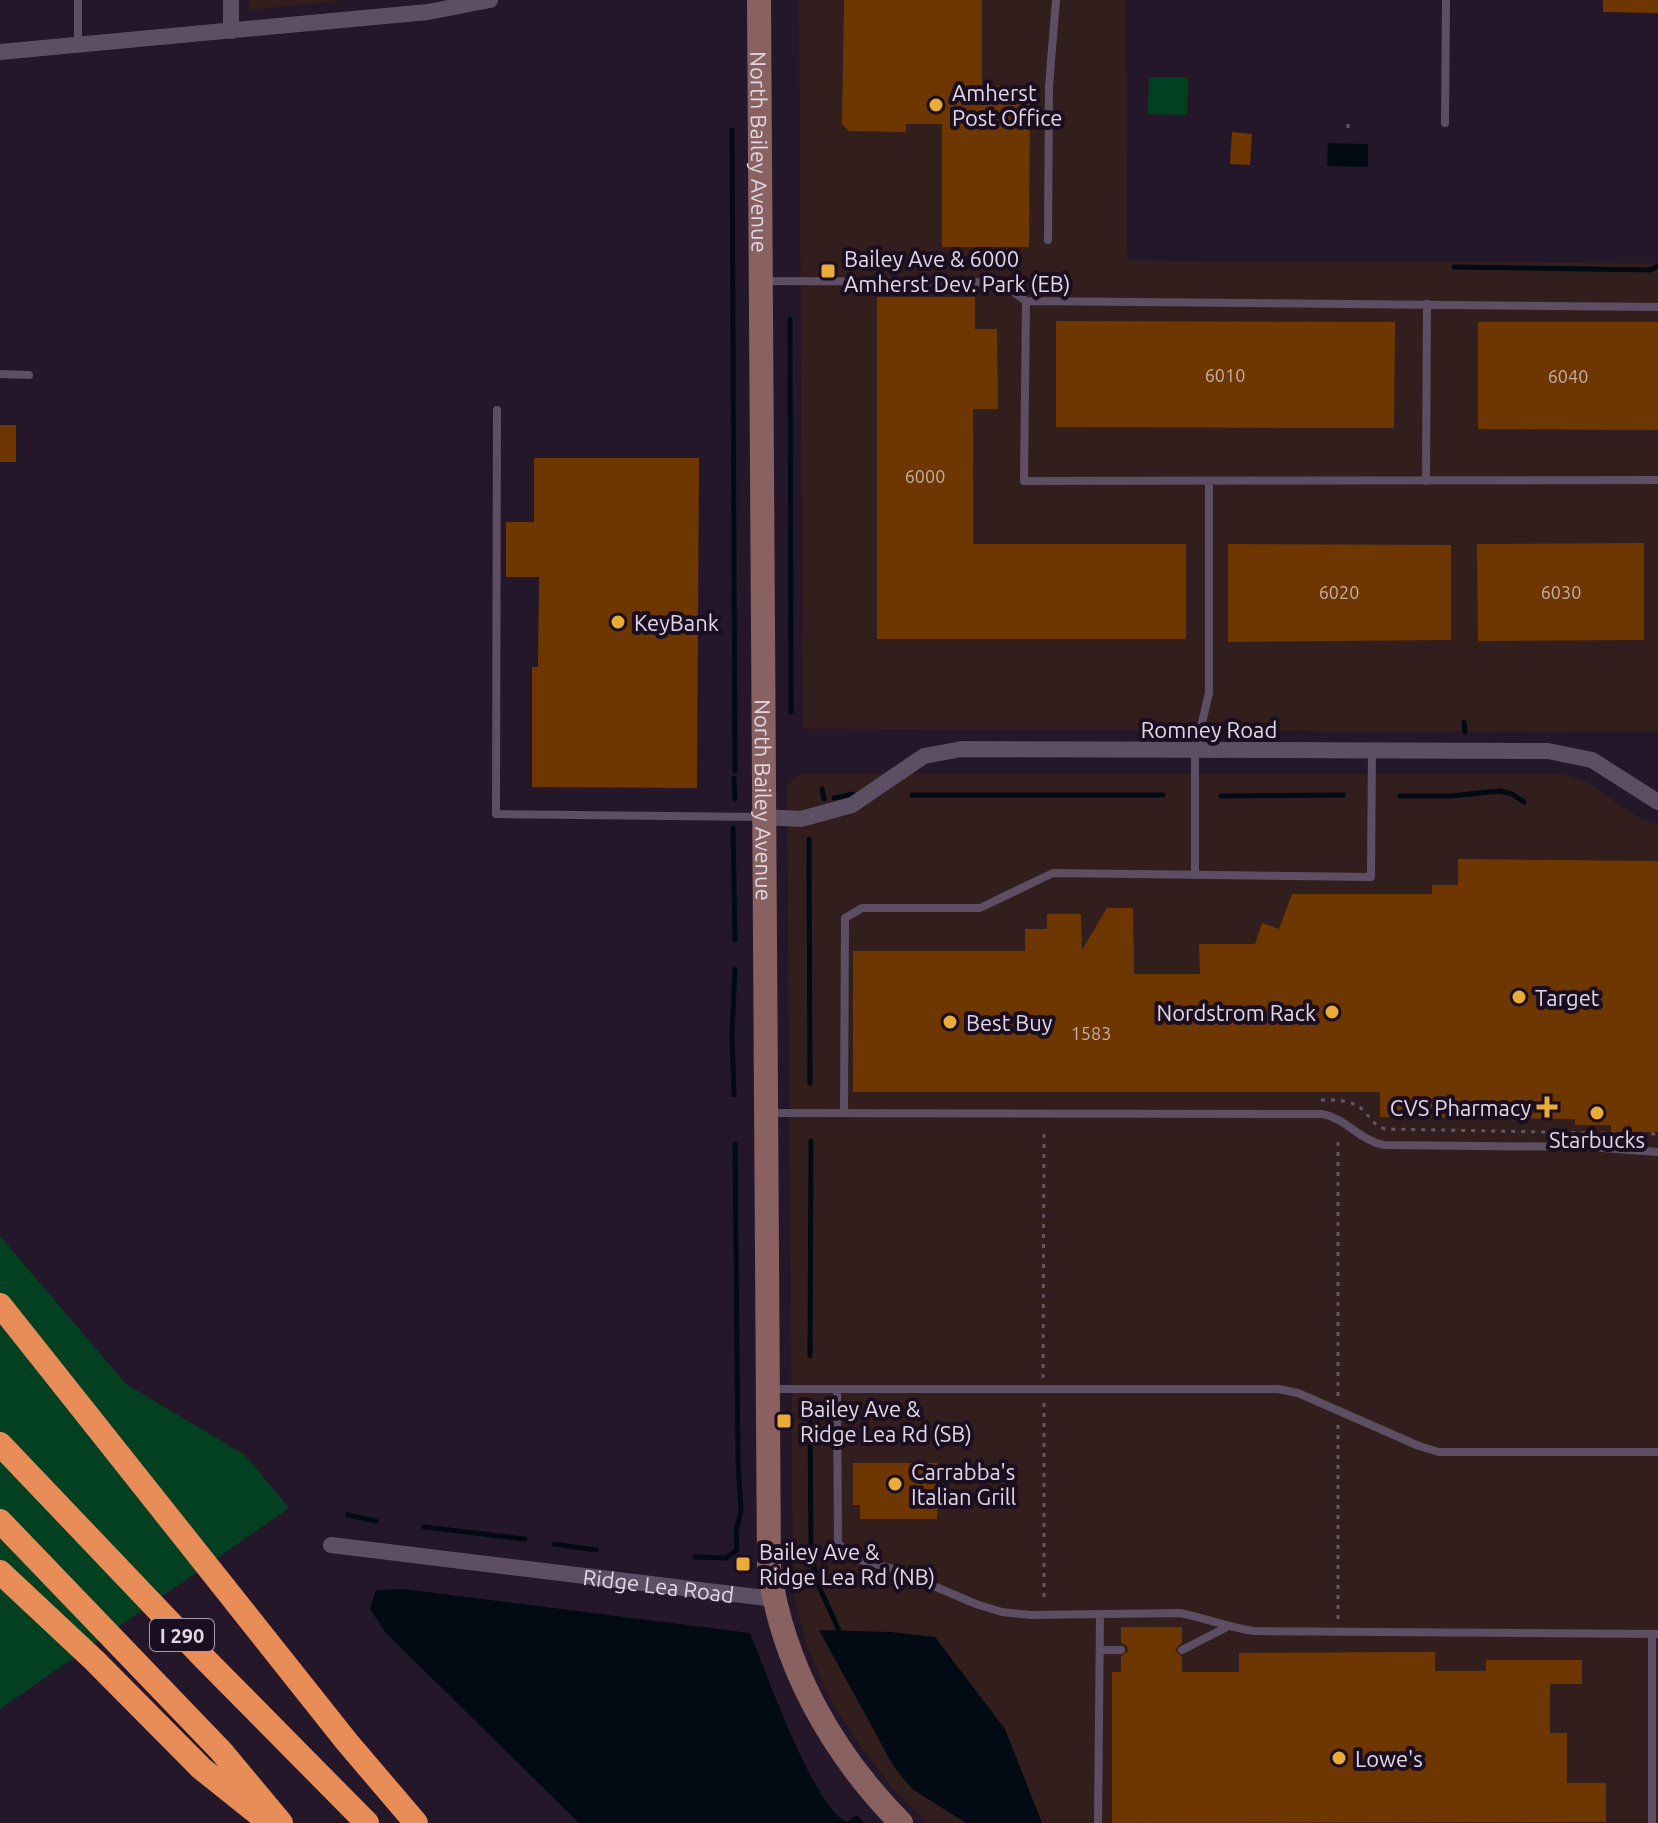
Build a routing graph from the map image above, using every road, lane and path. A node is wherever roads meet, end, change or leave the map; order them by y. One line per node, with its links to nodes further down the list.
1 (78, 0): 8 (lane)
2 (231, 0): 7 (street)
3 (490, 0): 7 (street)
4 (759, 0): 14 (street, North Bailey Avenue)
5 (1056, 0): 13 (lane)
6 (1446, 0): 11 (lane)
7 (231, 31): 8 (street)
8 (78, 44): 9 (street)
9 (0, 52)
10 (1348, 118): 12 (path)
11 (1445, 123)
12 (1348, 128)
13 (1048, 240)
14 (759, 281): 15 (lane); 27 (street, North Bailey Avenue)
15 (1026, 301): 16 (lane); 22 (lane)
16 (1427, 304): 17 (lane); 23 (lane)
17 (1658, 307)
18 (0, 374): 19 (lane)
19 (29, 375)
20 (497, 410): 27 (lane)
21 (1658, 480): 23 (lane)
22 (1209, 481): 23 (lane); 25 (lane)
23 (1426, 481)
24 (1372, 751): 25 (street, Romney Road); 26 (street, Romney Road); 28 (lane)
25 (1195, 752): 27 (street, Romney Road); 28 (lane)
26 (1658, 802)
27 (765, 817): 32 (street, North Bailey Avenue)
28 (1195, 875): 31 (lane)
29 (1337, 1100): 30 (path)
30 (1337, 1107)
31 (844, 1112): 32 (lane); 35 (lane)
32 (765, 1113): 38 (street, North Bailey Avenue)
33 (1044, 1130): 37 (path)
34 (1338, 1137): 41 (path)
35 (1658, 1152)
36 (0, 1305): 60 (highway)
37 (1043, 1379)
38 (766, 1389): 39 (lane); 48 (street, North Bailey Avenue)
39 (837, 1389): 44 (lane); 50 (lane)
40 (1044, 1399): 49 (path)
41 (1338, 1399)
42 (1338, 1421): 51 (path)
43 (0, 1444): 59 (highway, I 290)
44 (1658, 1452)
45 (0, 1521): 58 (highway, I 290)
46 (331, 1545): 48 (street, Ridge Lea Road)
47 (0, 1572): 57 (highway)
48 (774, 1599): 61 (street)
49 (1044, 1604)
50 (1100, 1614): 52 (lane); 54 (lane)
51 (1338, 1619)
52 (1227, 1627): 53 (lane); 56 (lane)
53 (1655, 1634): 63 (lane)
54 (1100, 1650): 55 (lane); 62 (lane)
55 (1121, 1650)
56 (1182, 1650)
57 (270, 1823)
58 (281, 1823)
59 (367, 1823)
60 (416, 1823)
61 (901, 1823)
62 (1098, 1823)
63 (1652, 1823)

